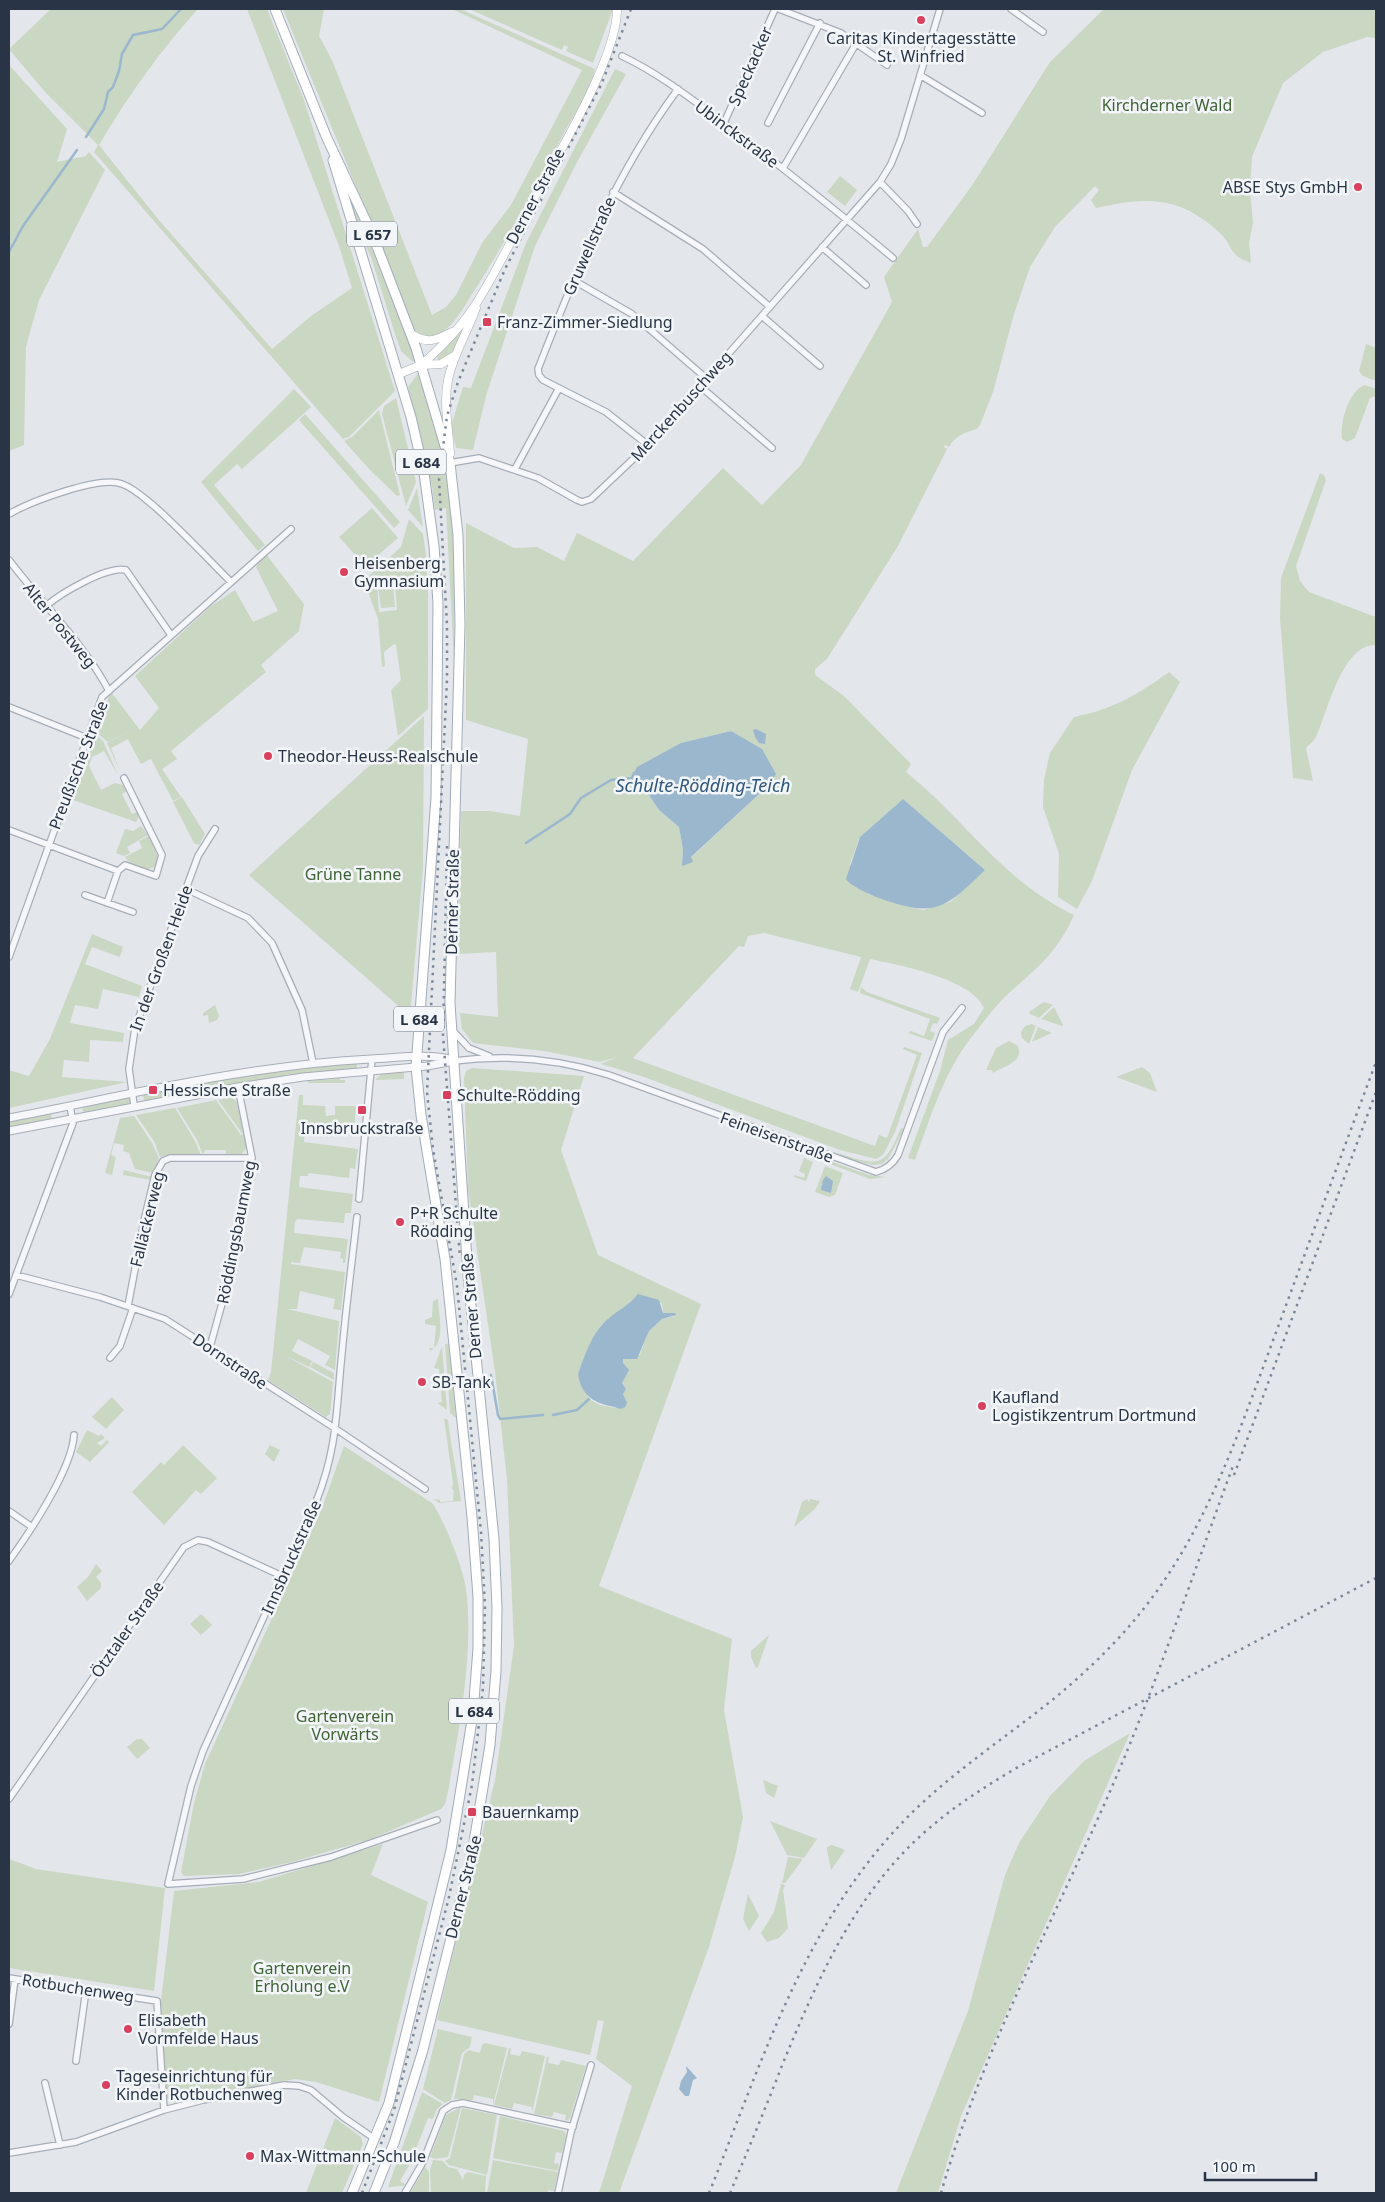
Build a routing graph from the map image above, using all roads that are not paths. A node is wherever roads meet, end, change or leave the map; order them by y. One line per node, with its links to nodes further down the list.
1 (275, 9): 16 (main road, L 657)
2 (617, 9): 26 (main road, Derner Straße)
3 (777, 9): 6 (street); 14 (street, Speckacker)
4 (940, 9): 11 (street, Merckenbuschweg)
5 (1011, 9): 7 (street)
6 (820, 23): 8 (street); 15 (street)
7 (1043, 32)
8 (857, 42): 10 (street); 17 (street)
9 (622, 56): 12 (street, Ubinckstraße)
10 (887, 65)
11 (920, 75): 13 (street); 18 (street, Merckenbuschweg)
12 (678, 89): 14 (street, Ubinckstraße); 19 (street, Gruwellstraße)
13 (982, 113)
14 (724, 123): 17 (street, Ubinckstraße)
15 (768, 123)
16 (326, 136): 30 (main road, L 657); 34 (main road, L 657)
17 (783, 168): 20 (street, Ubinckstraße)
18 (880, 182): 20 (street, Merckenbuschweg); 21 (street)
19 (612, 192): 24 (street, Gruwellstraße); 27 (street)
20 (847, 218): 22 (street, Merckenbuschweg); 23 (street)
21 (917, 224)
22 (822, 247): 25 (street); 27 (street, Merckenbuschweg)
23 (893, 258)
24 (573, 280): 35 (street); 37 (street, Gruwellstraße)
25 (866, 285)
26 (478, 300): 29 (main road, Derner Straße); 31 (main road)
27 (770, 307): 28 (street, Merckenbuschweg)
28 (762, 316): 33 (street); 35 (street, Merckenbuschweg)
29 (456, 330): 30 (main road); 32 (main road, Derner Straße)
30 (411, 334): 32 (main road, L 657)
31 (454, 356): 32 (main road); 40 (main road)
32 (422, 365): 34 (main road); 40 (main road, L 684)
33 (820, 366)
34 (399, 374): 66 (main road, Derner Straße / L 684)
35 (708, 379): 36 (street, Merckenbuschweg)
36 (700, 387): 38 (street, Merckenbuschweg); 39 (street)
37 (560, 388): 38 (street, Gruwellstraße); 41 (street)
38 (648, 445): 41 (street, Merckenbuschweg)
39 (772, 448)
40 (450, 463): 41 (street, Merckenbuschweg); 62 (main road, Derner Straße / L 684)
41 (515, 469)
42 (9, 514): 45 (street)
43 (291, 529): 45 (street, Preußische Straße)
44 (9, 560): 46 (street, Alter Postweg)
45 (230, 582): 47 (street, Preußische Straße)
46 (46, 606): 47 (street); 48 (street, Alter Postweg)
47 (171, 635): 48 (street, Preußische Straße)
48 (109, 691): 50 (street, Preußische Straße)
49 (9, 708): 50 (street)
50 (87, 738): 54 (street, Preußische Straße)
51 (124, 778): 55 (street)
52 (215, 829): 56 (street, In der Großen Heide)
53 (9, 830): 54 (street)
54 (48, 846): 55 (street); 60 (street, Preußische Straße)
55 (118, 871): 58 (street)
56 (186, 889): 67 (street); 70 (street, In der Großen Heide)
57 (85, 895): 58 (street)
58 (108, 903): 59 (street)
59 (133, 912)
60 (9, 957)
61 (962, 1008): 63 (street, Feineisenstraße)
62 (452, 1030): 63 (street, Feineisenstraße); 65 (main road, Derner Straße / L 684)
63 (494, 1058): 65 (street, Feineisenstraße)
64 (372, 1059): 66 (street); 67 (street); 68 (street)
65 (454, 1061): 66 (street); 105 (main road, Derner Straße / L 684)
66 (417, 1062): 68 (street); 101 (main road, Derner Straße / L 684)
67 (313, 1063): 70 (street)
68 (371, 1070): 69 (street); 77 (street)
69 (238, 1087): 72 (street); 76 (street, Röddingsbaumweg)
70 (132, 1094): 71 (street); 72 (street, In der Großen Heide)
71 (70, 1106): 73 (street); 74 (street)
72 (134, 1106): 74 (street)
73 (9, 1118)
74 (72, 1118): 75 (street); 79 (street)
75 (9, 1131)
76 (252, 1158): 81 (street, Falläckerweg); 82 (street, Röddingsbaumweg)
77 (359, 1199)
78 (357, 1217): 84 (street, Innsbruckstraße)
79 (16, 1274): 80 (street); 81 (street, Dornstraße)
80 (9, 1294)
81 (130, 1307): 82 (street, Dornstraße); 83 (street, Falläckerweg)
82 (210, 1347): 84 (street, Dornstraße)
83 (110, 1358)
84 (336, 1429): 86 (street, Dornstraße); 90 (street, Innsbruckstraße)
85 (74, 1435): 88 (street)
86 (424, 1489)
87 (9, 1511): 88 (street)
88 (32, 1527): 89 (street)
89 (9, 1561)
90 (282, 1576): 91 (street, Ötztaler Straße); 92 (street, Innsbruckstraße)
91 (9, 1799)
92 (437, 1820)
93 (12, 1978): 94 (street, Rotbuchenweg); 95 (street)
94 (86, 1990): 96 (street); 99 (street, Rotbuchenweg)
95 (9, 2024)
96 (76, 2061)
97 (591, 2065): 100 (street)
98 (45, 2083): 102 (street)
99 (164, 2110): 101 (street); 102 (street)
100 (573, 2128): 106 (street); 107 (street)
101 (375, 2139): 104 (main road, Derner Straße / L 684)
102 (60, 2145): 103 (street)
103 (9, 2153)
104 (352, 2193)
105 (374, 2193)
106 (405, 2193)
107 (558, 2193)

